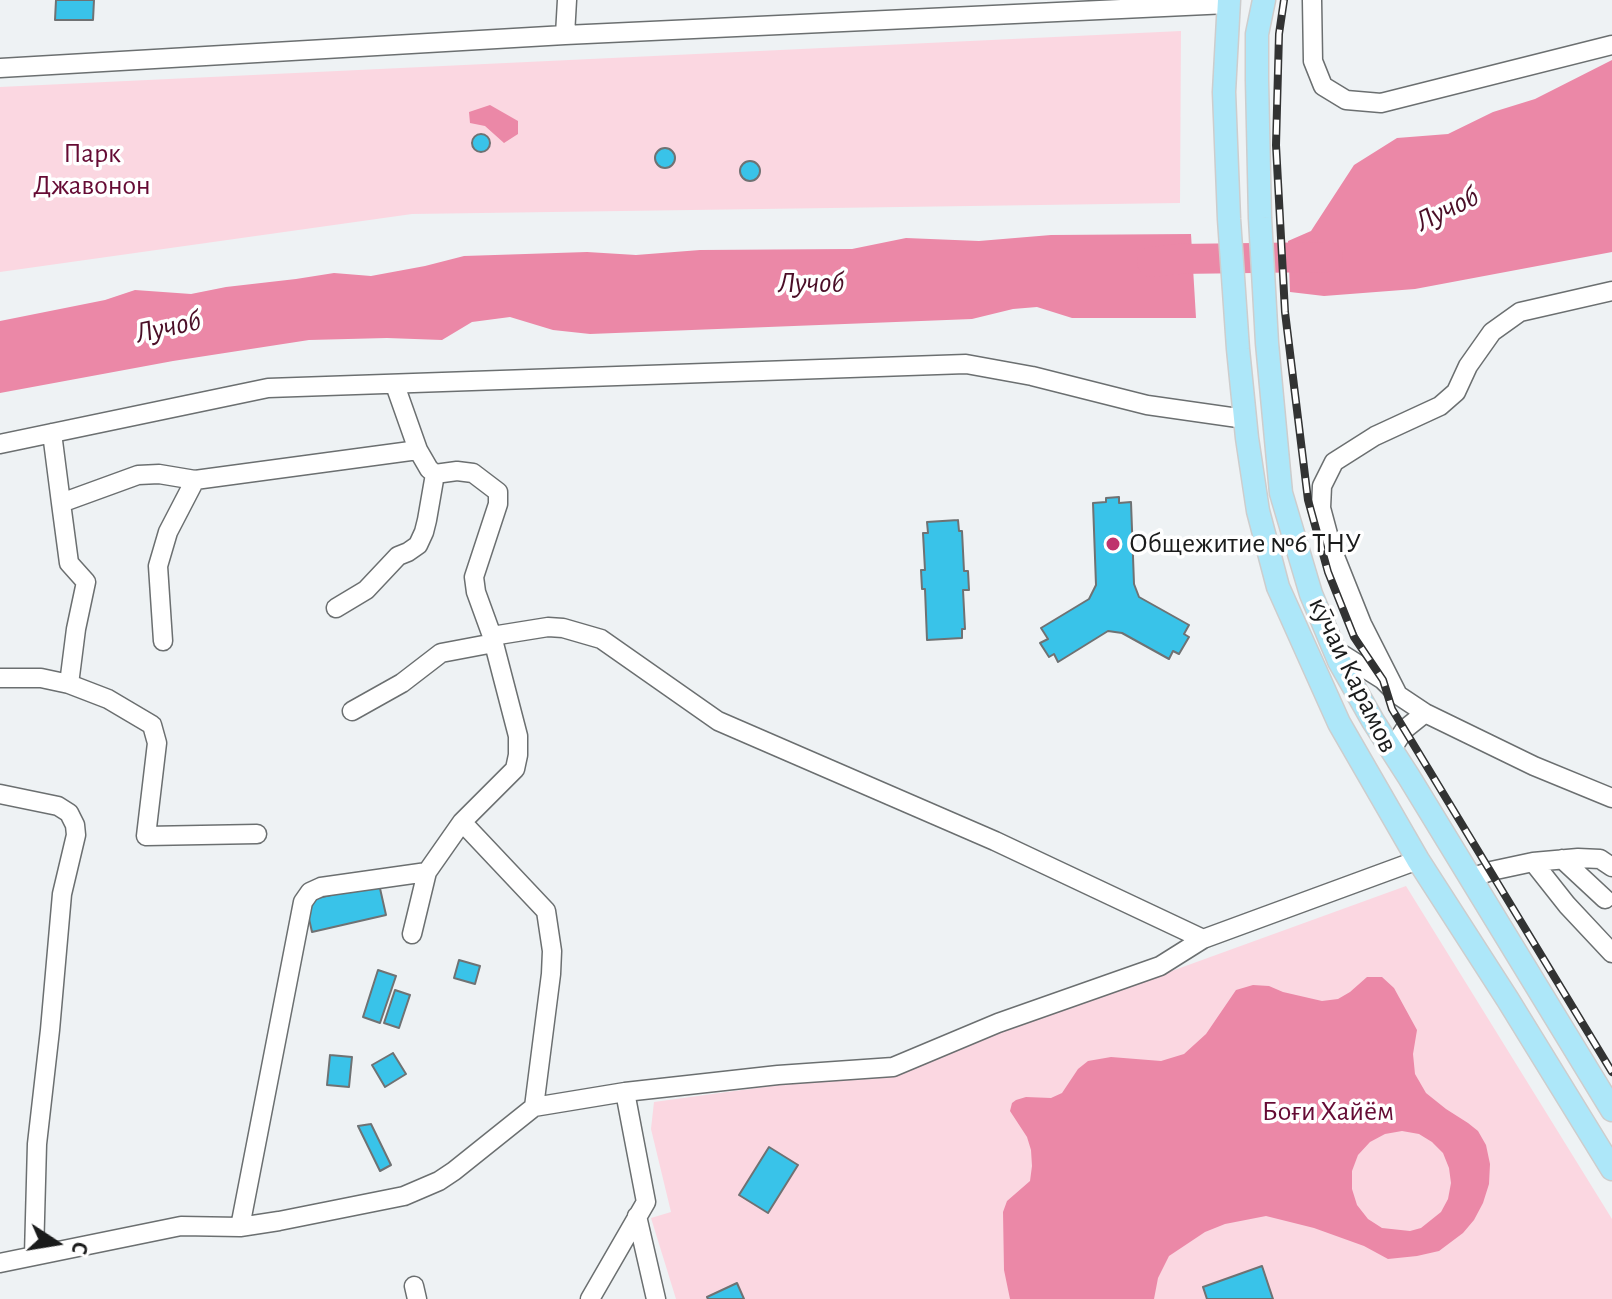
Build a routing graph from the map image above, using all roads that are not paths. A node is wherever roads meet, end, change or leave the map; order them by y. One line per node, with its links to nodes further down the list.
1 (567, 0): 5 (street)
2 (1264, 0): 20 (main road, кӯчаи Карамов)
3 (1312, 0): 6 (street)
4 (1229, 2): 5 (street); 10 (main road, кӯчаи Карамов)
5 (565, 35): 7 (street)
6 (1612, 45)
7 (0, 68)
8 (1612, 291): 23 (street)
9 (395, 385): 10 (street); 11 (street); 13 (street)
10 (1245, 419): 32 (main road, кӯчаи Карамов)
11 (52, 433): 12 (street); 16 (street)
12 (0, 444)
13 (418, 450): 14 (street); 15 (street)
14 (435, 474): 17 (street); 18 (street)
15 (195, 480): 16 (street); 19 (street)
16 (61, 503): 22 (street)
17 (336, 608)
18 (493, 639): 24 (street); 29 (street); 39 (street)
19 (163, 641)
20 (1334, 649): 23 (street); 26 (main road, кӯчаи Карамов)
21 (0, 678): 22 (street)
22 (69, 684): 30 (street)
23 (1398, 695): 25 (street)
24 (352, 711)
25 (1425, 713): 26 (street); 28 (street)
26 (1391, 750): 36 (main road, кӯчаи Карамов)
27 (0, 794): 49 (street)
28 (1612, 798)
29 (462, 822): 35 (street); 44 (street)
30 (257, 834)
31 (1562, 859): 33 (street); 34 (street); 37 (street)
32 (1418, 860): 39 (street); 42 (main road, кӯчаи Карамов)
33 (1533, 862): 36 (street); 40 (street)
34 (1612, 867)
35 (427, 872): 38 (street); 48 (street)
36 (1471, 878): 41 (main road, кӯчаи Карамов)
37 (1605, 899)
38 (412, 934)
39 (1203, 939): 43 (street)
40 (1610, 957)
41 (1536, 985): 42 (main road); 45 (main road, кӯчаи Карамов)
42 (1508, 1000): 46 (main road, кӯчаи Карамов)
43 (625, 1092): 44 (street); 47 (street)
44 (534, 1107): 48 (street)
45 (1612, 1110)
46 (1612, 1169)
47 (637, 1216): 51 (street); 52 (street)
48 (240, 1227): 49 (street)
49 (34, 1255): 50 (street)
50 (0, 1263)
51 (590, 1299)
52 (656, 1299)

